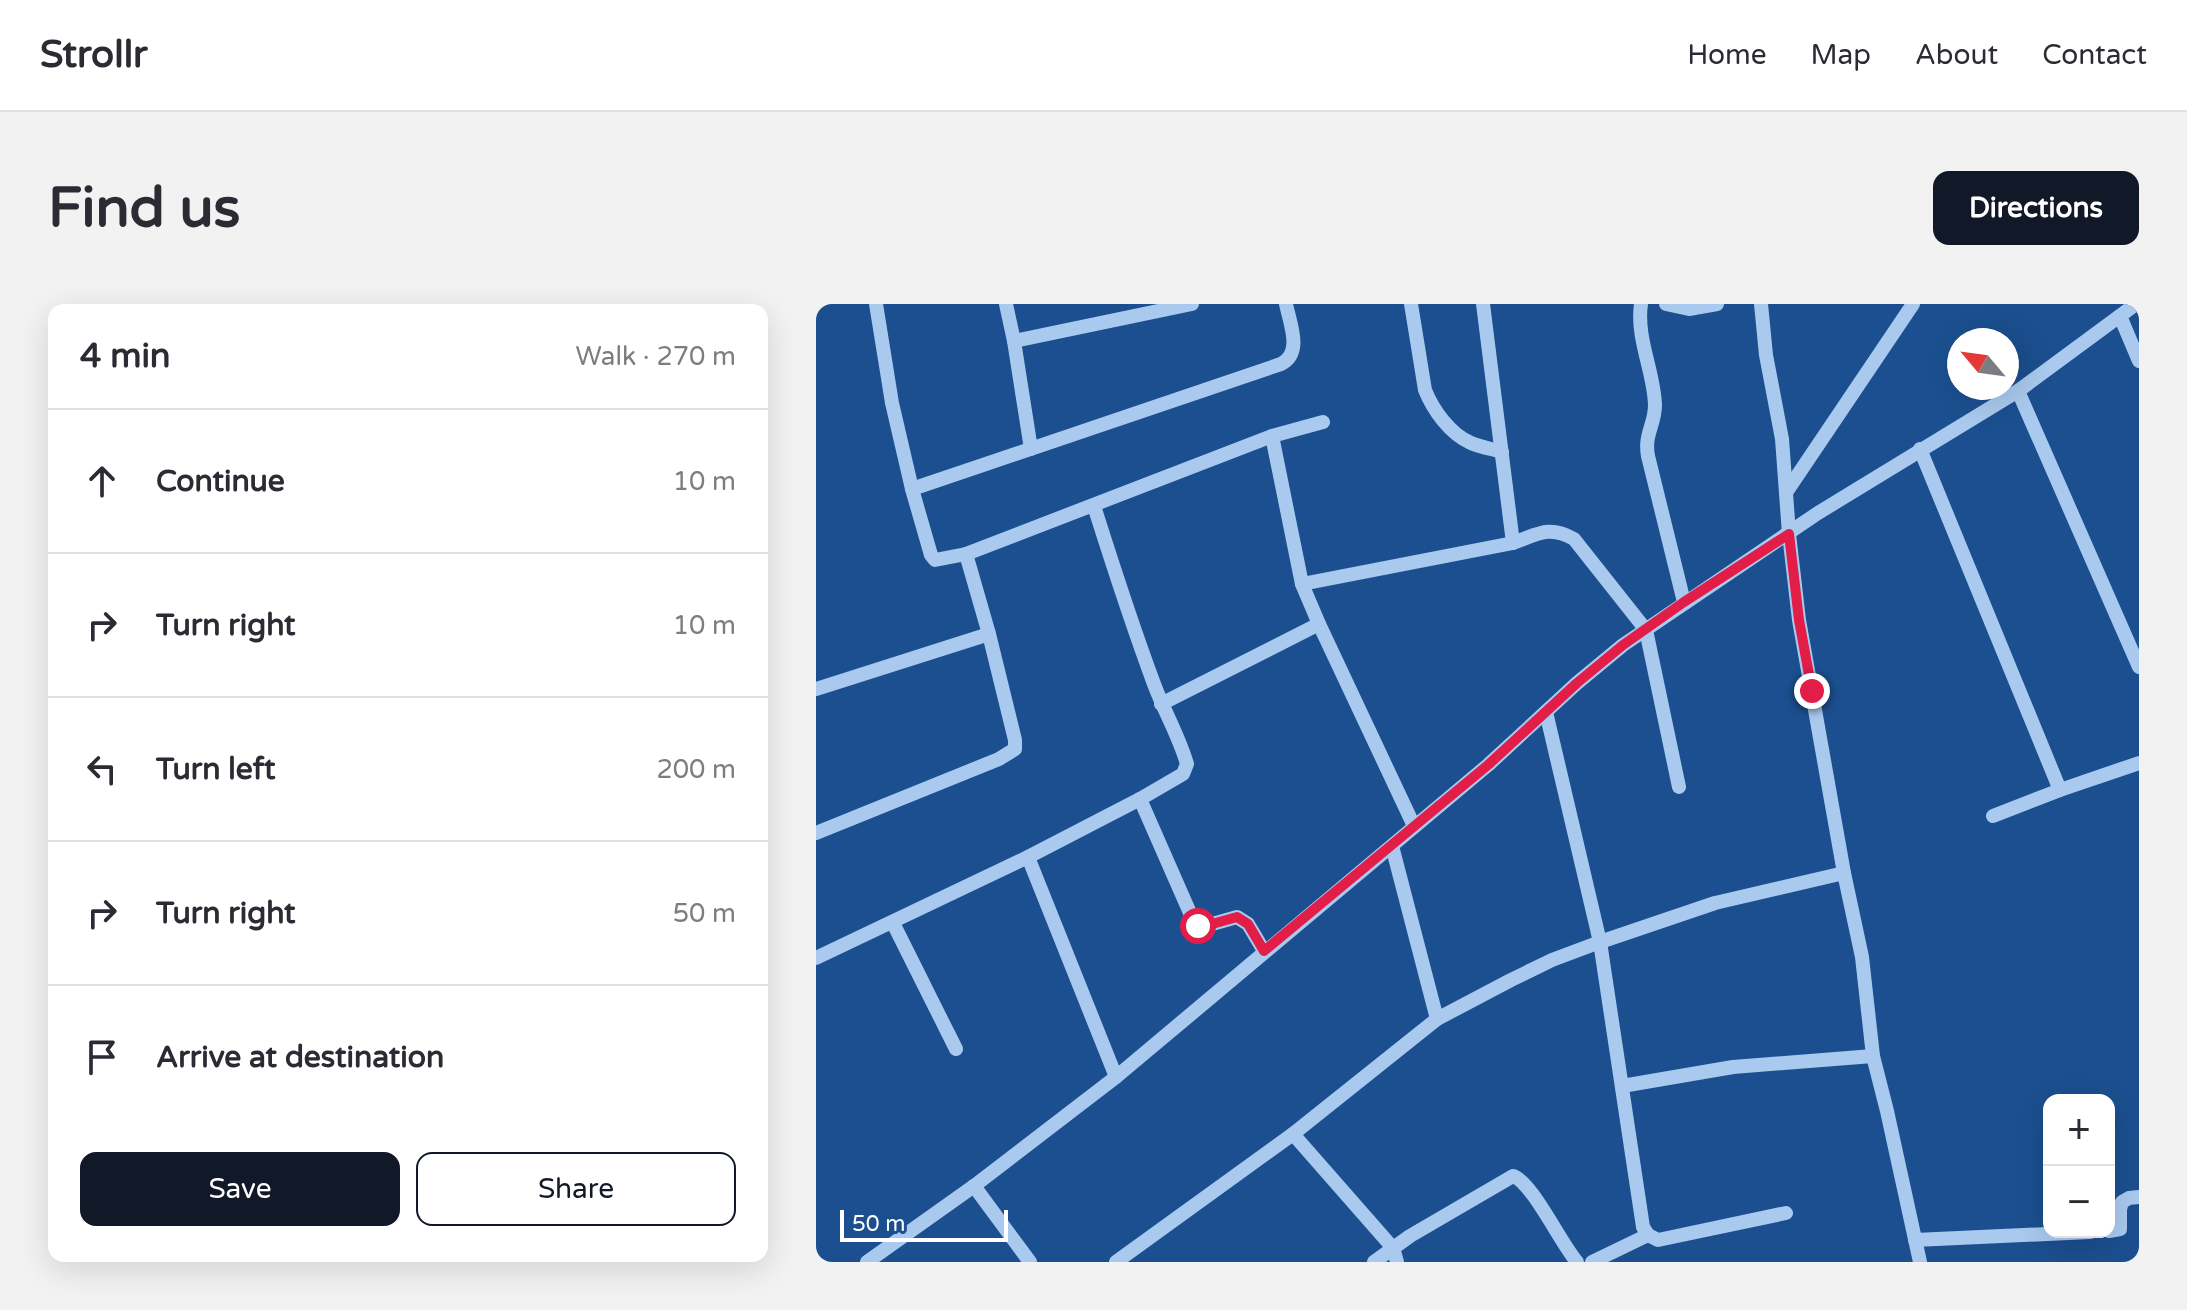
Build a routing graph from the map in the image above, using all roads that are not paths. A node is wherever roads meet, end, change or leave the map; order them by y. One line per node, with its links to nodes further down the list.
1 (876, 304): 24 (street)
2 (1006, 304): 14 (street)
3 (1192, 304): 14 (street)
4 (1286, 304): 21 (street)
5 (1411, 304): 23 (street)
6 (1483, 304): 23 (street)
7 (1641, 304): 31 (street)
8 (1666, 304): 9 (street)
9 (1717, 304)
10 (1761, 304): 25 (street)
11 (1913, 304): 25 (street)
12 (2136, 304): 13 (street)
13 (2120, 316): 15 (street); 16 (street)
14 (1014, 341): 21 (street)
15 (2139, 361)
16 (2019, 390)
17 (2019, 393): 35 (street)
18 (2003, 400): 22 (street)
19 (1323, 422): 20 (street)
20 (1272, 436): 26 (street); 30 (street)
21 (1031, 449): 24 (street)
22 (1920, 449): 27 (street); 41 (street)
23 (1502, 452): 28 (street)
24 (912, 489): 29 (street)
25 (1787, 491): 27 (street)
26 (1094, 506): 29 (street); 37 (street)
27 (1789, 534): 31 (street); 48 (street)
28 (1513, 543): 30 (street); 33 (street)
29 (966, 554): 34 (street)
30 (1302, 584): 32 (street)
31 (1684, 602): 33 (street)
32 (1319, 624): 37 (street); 44 (street)
33 (1646, 630): 38 (street); 40 (street)
34 (989, 634): 36 (street); 45 (street)
35 (2139, 667)
36 (816, 689)
37 (1161, 704): 42 (street)
38 (1546, 712): 44 (street); 50 (street)
39 (2139, 763): 41 (street)
40 (1679, 787)
41 (2060, 790): 43 (street)
42 (1140, 799): 47 (street); 51 (street)
43 (1993, 816)
44 (1414, 826): 46 (street)
45 (816, 833)
46 (1392, 846): 51 (street); 53 (street)
47 (1028, 857): 49 (street); 56 (street)
48 (1844, 873): 50 (street); 55 (street)
49 (893, 923): 52 (street); 54 (street)
50 (1600, 942): 53 (street); 57 (street)
51 (1264, 951): 56 (street)
52 (816, 958)
53 (1437, 1019): 58 (street)
54 (956, 1049)
55 (1873, 1056): 57 (street); 65 (street)
56 (1116, 1077): 59 (street)
57 (1622, 1086): 64 (street)
58 (1293, 1134): 66 (street); 69 (street)
59 (974, 1186): 67 (street); 68 (street)
60 (2139, 1197): 62 (street)
61 (1786, 1213): 64 (street)
62 (2115, 1230)
63 (2043, 1234): 65 (street)
64 (1648, 1235): 72 (street)
65 (1915, 1240): 73 (street)
66 (1395, 1255): 70 (street); 71 (street)
67 (867, 1262)
68 (1030, 1262)
69 (1116, 1262)
70 (1374, 1262)
71 (1577, 1262)
72 (1592, 1262)
73 (1920, 1262)

